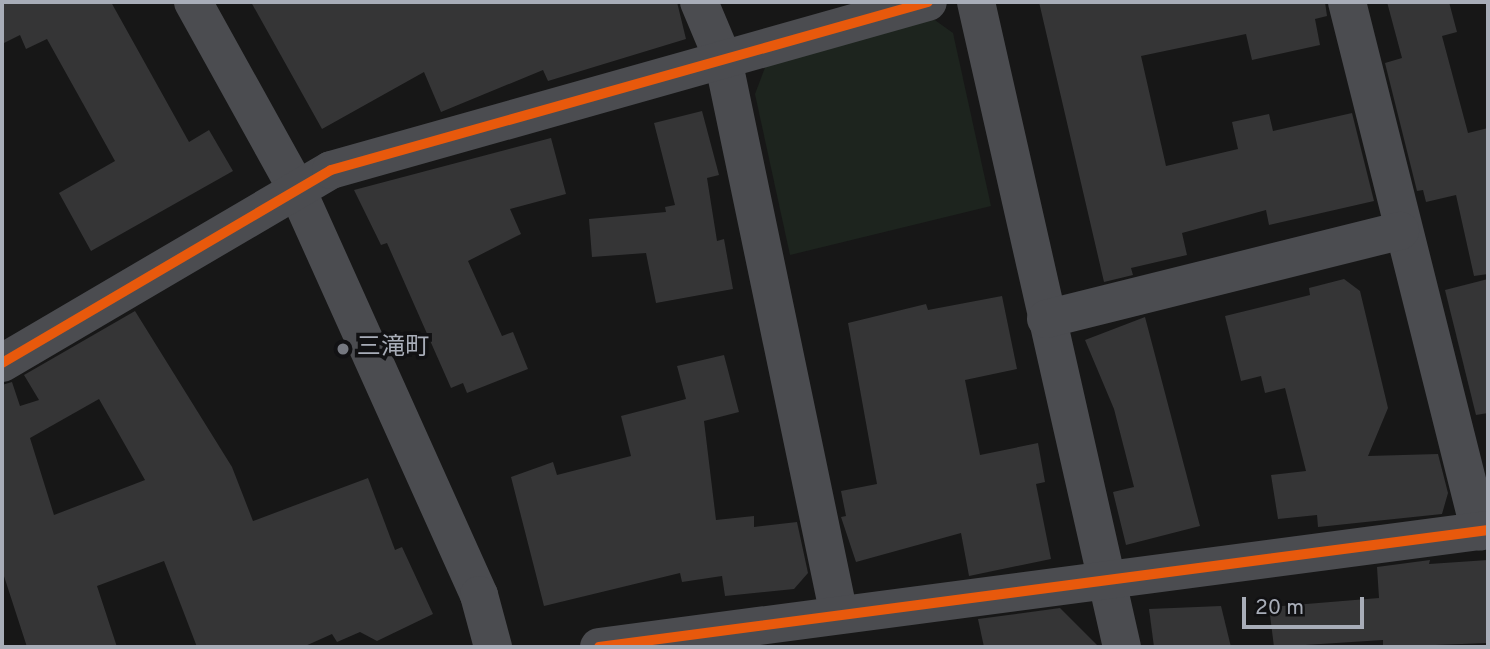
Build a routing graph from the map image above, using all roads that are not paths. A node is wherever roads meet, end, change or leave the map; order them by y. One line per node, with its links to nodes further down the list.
1 (193, 2): 7 (street)
2 (699, 2): 6 (street)
3 (928, 2): 6 (street)
4 (976, 2): 9 (street)
5 (1347, 2): 8 (street)
6 (723, 59): 7 (street); 13 (street)
7 (297, 190): 10 (street); 14 (street)
8 (1401, 231): 9 (street); 11 (street)
9 (1046, 319): 12 (street)
10 (2, 363)
11 (1484, 531): 12 (street)
12 (1107, 583): 13 (street); 16 (street)
13 (839, 615): 15 (street)
14 (493, 647)
15 (600, 647)
16 (1122, 647)

